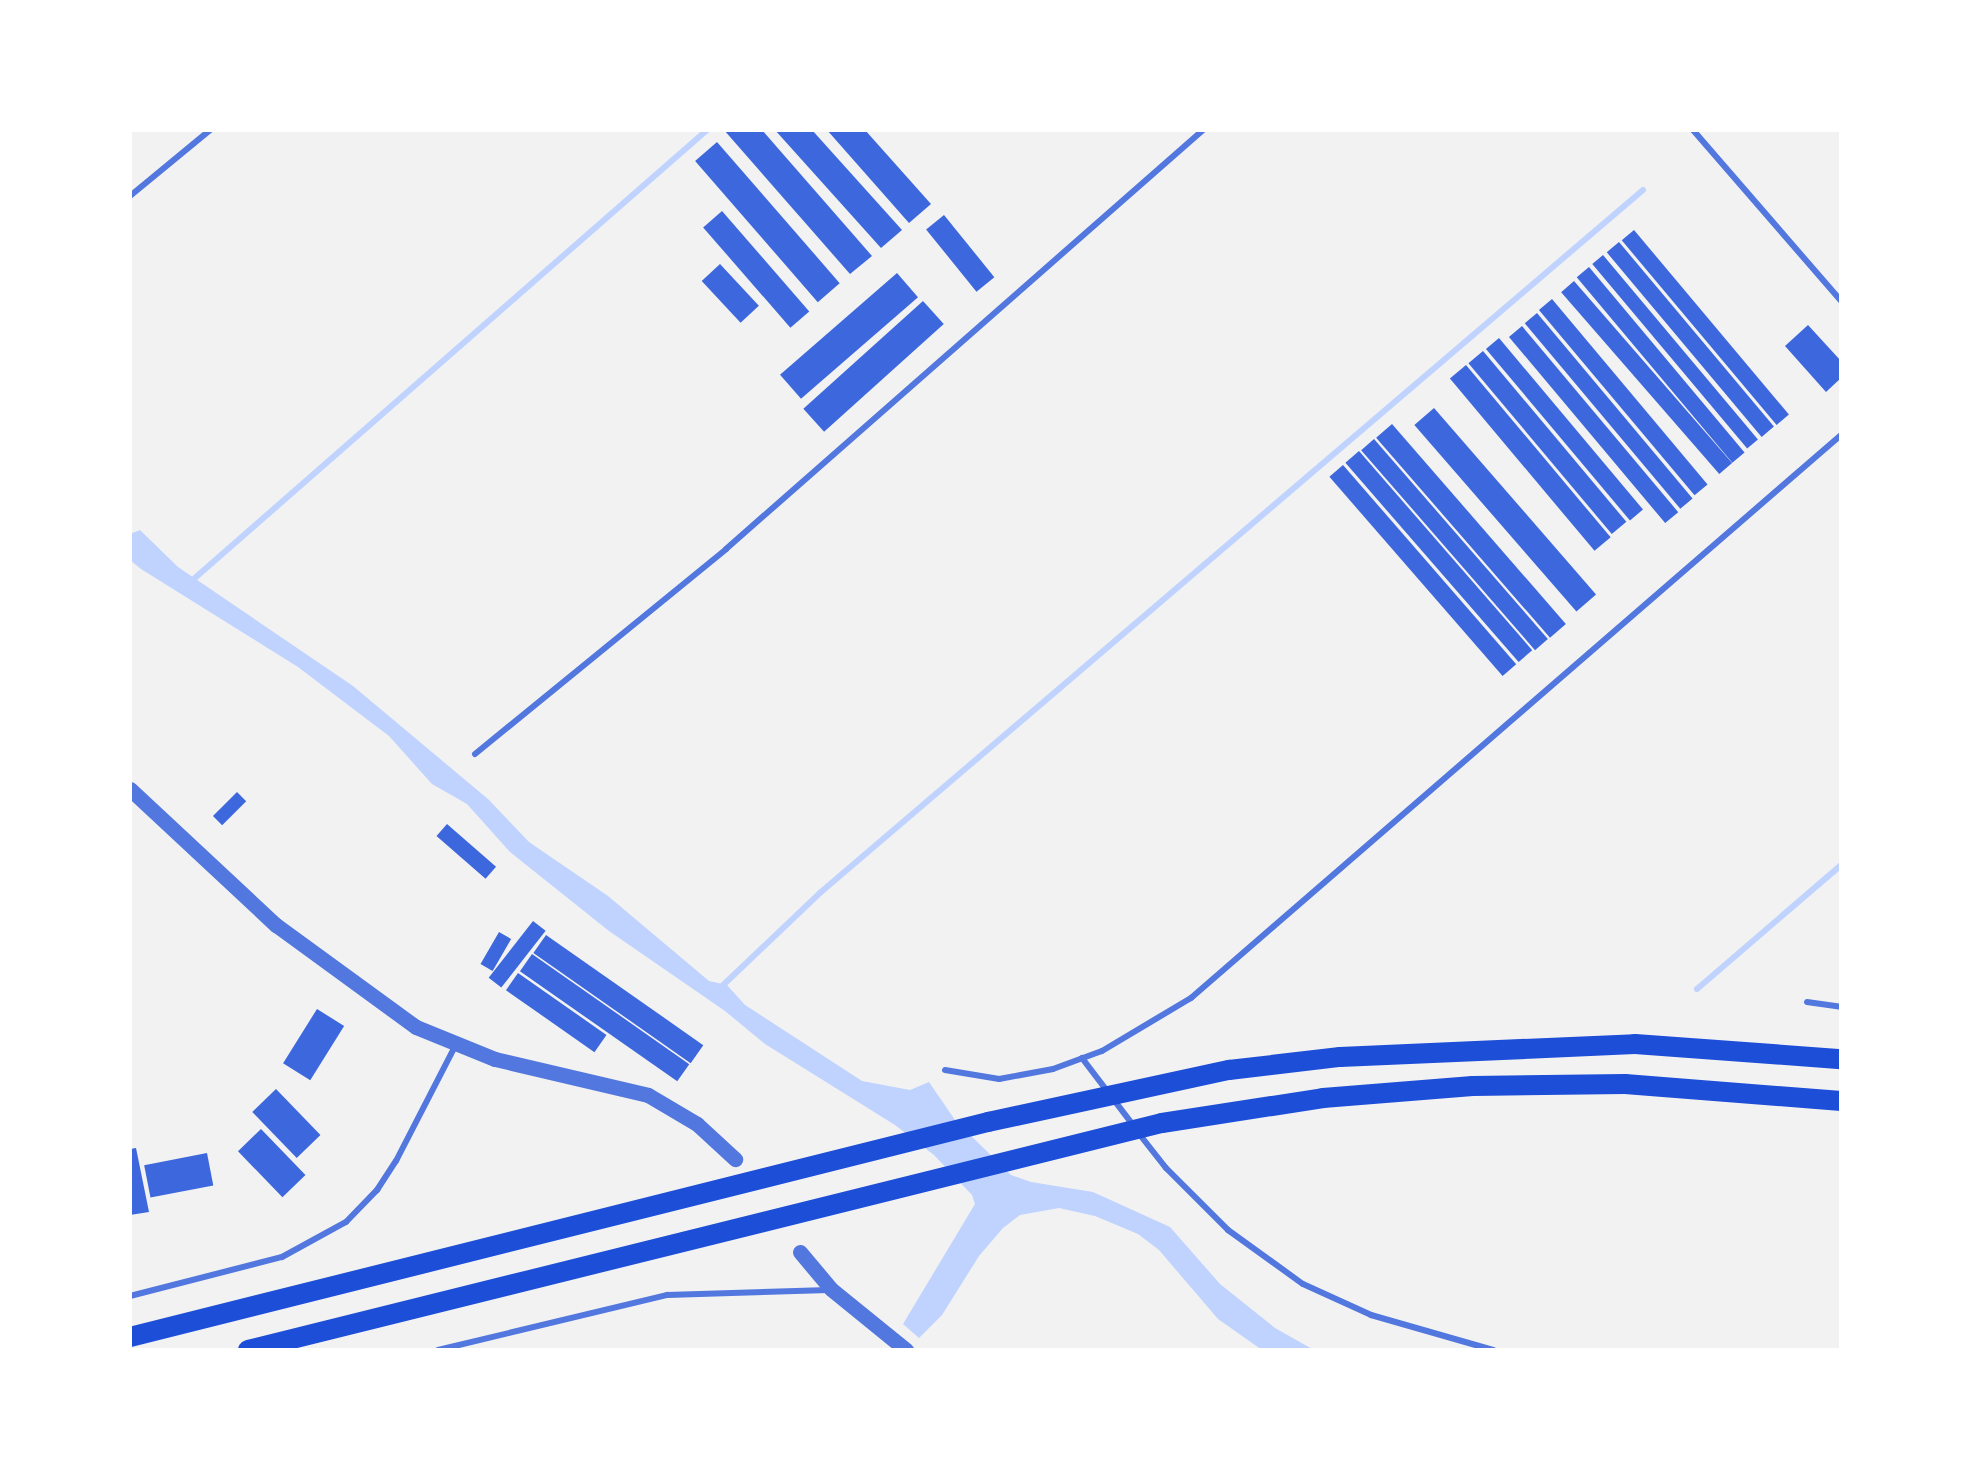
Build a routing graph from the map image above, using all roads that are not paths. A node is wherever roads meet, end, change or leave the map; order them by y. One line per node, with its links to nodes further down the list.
1 (210, 130): 4 (lane)
2 (1203, 130): 7 (lane)
3 (1693, 130): 5 (lane)
4 (130, 196)
5 (1841, 301)
6 (1841, 436): 12 (lane)
7 (475, 754)
8 (130, 789): 11 (street)
9 (1807, 1002): 10 (lane)
10 (1841, 1008)
11 (455, 1046): 16 (street); 19 (lane)
12 (1082, 1058): 14 (lane); 24 (lane)
13 (1841, 1059): 20 (highway)
14 (945, 1070)
15 (1841, 1101): 21 (highway)
16 (735, 1158)
17 (800, 1252): 18 (street)
18 (831, 1290): 22 (lane); 23 (street)
19 (130, 1296)
20 (130, 1335)
21 (248, 1350)
22 (438, 1350)
23 (906, 1350)
24 (1492, 1350)

